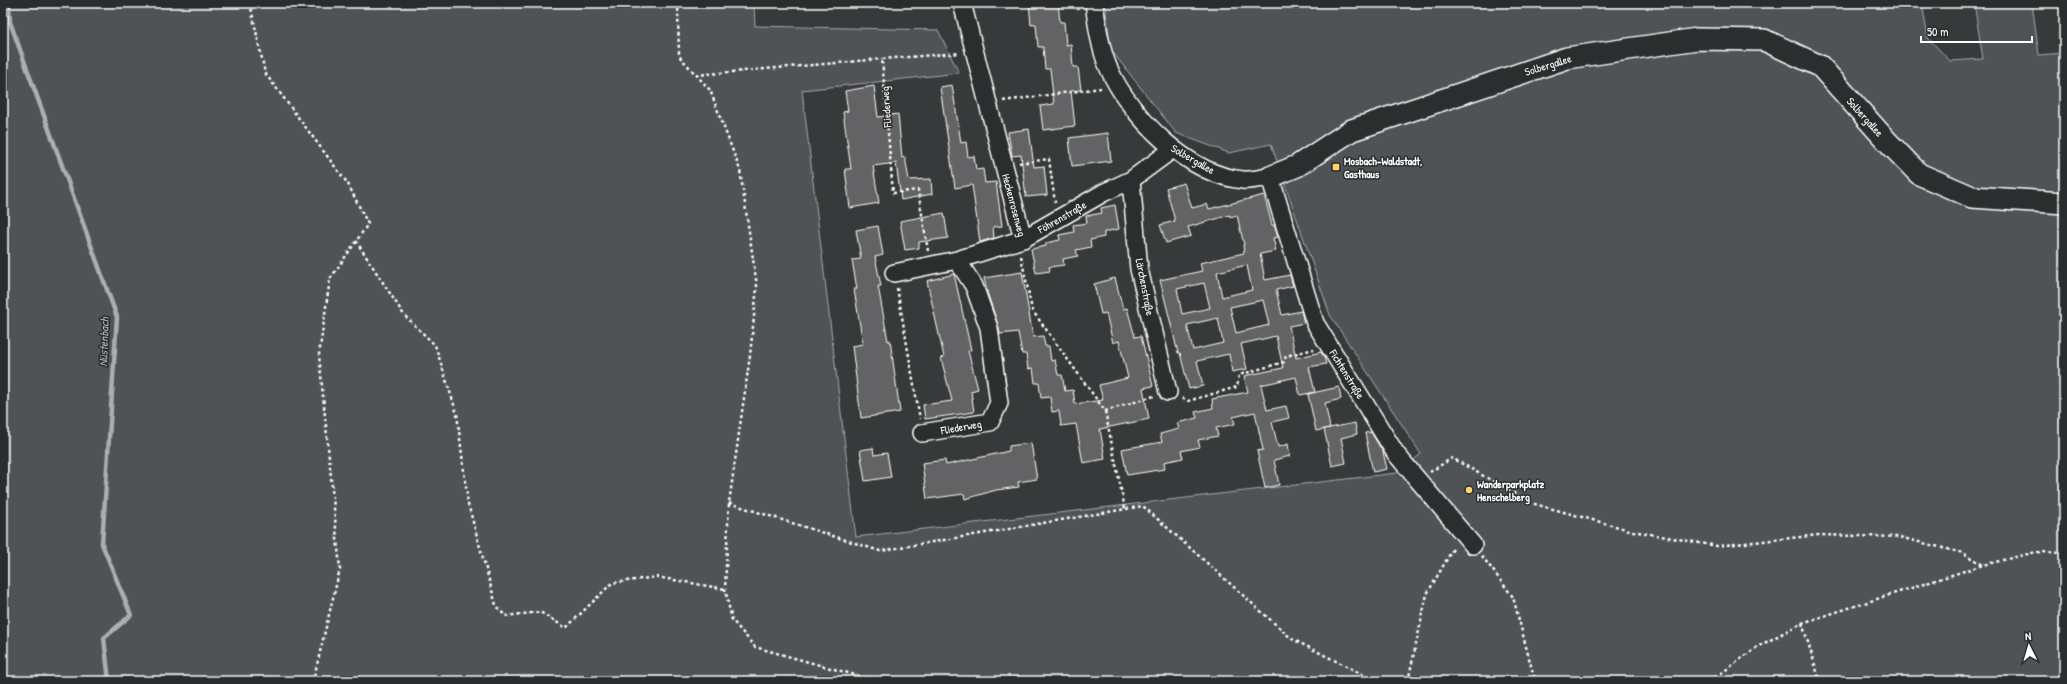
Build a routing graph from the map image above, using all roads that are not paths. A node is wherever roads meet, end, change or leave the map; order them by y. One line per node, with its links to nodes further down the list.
1 (962, 3): 7 (street, Heckenrosenweg)
2 (1094, 3): 3 (street, Solbergallee)
3 (1173, 149): 4 (street, Solbergallee); 5 (street, Föhrenstraße)
4 (1270, 177): 6 (street, Solbergallee); 12 (street, Fichtenstraße)
5 (1131, 180): 7 (street, Föhrenstraße); 10 (street, Lärchenstraße)
6 (2064, 203)
7 (1023, 239): 8 (street, Föhrenstraße)
8 (957, 260): 9 (street, Föhrenstraße); 11 (street, Fliederweg)
9 (894, 273)
10 (1168, 392)
11 (922, 434)
12 (1468, 538)

